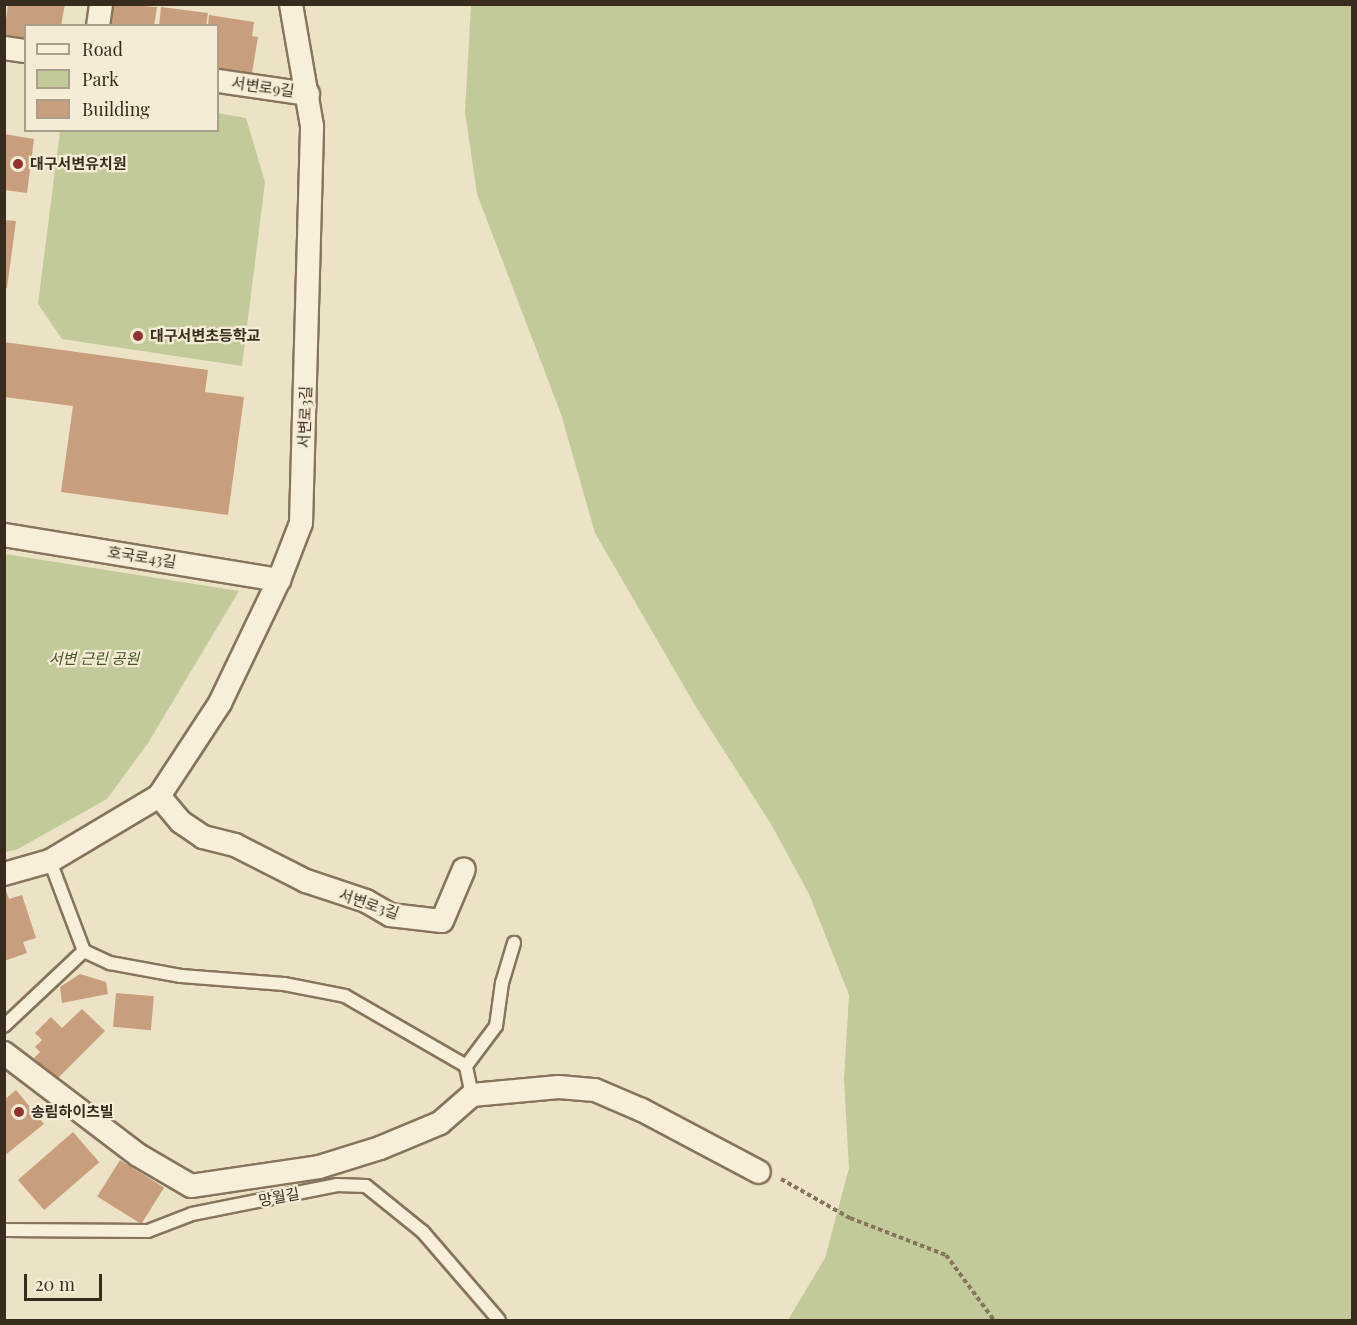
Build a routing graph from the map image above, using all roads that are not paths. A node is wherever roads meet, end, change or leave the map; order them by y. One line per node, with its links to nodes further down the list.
1 (101, 4): 3 (street)
2 (291, 4): 7 (street, 서변로3길)
3 (98, 24)
4 (4, 48): 5 (street)
5 (24, 51)
6 (219, 81): 7 (street, 서변로9길)
7 (308, 94): 9 (street, 서변로3길)
8 (4, 535): 9 (street, 호국로43길)
9 (279, 580): 10 (street, 서변로3길)
10 (159, 795): 11 (street, 서변로3길); 12 (street, 서변로3길)
11 (50, 861): 13 (street, 서변로3길); 15 (lane)
12 (464, 869)
13 (4, 874)
14 (514, 942): 18 (lane)
15 (84, 951): 16 (lane); 18 (lane)
16 (4, 1026)
17 (4, 1053): 19 (street, 망월길)
18 (466, 1066): 19 (lane)
19 (472, 1095): 20 (street)
20 (759, 1172)
21 (4, 1230): 22 (lane, 망월길)
22 (499, 1320)

